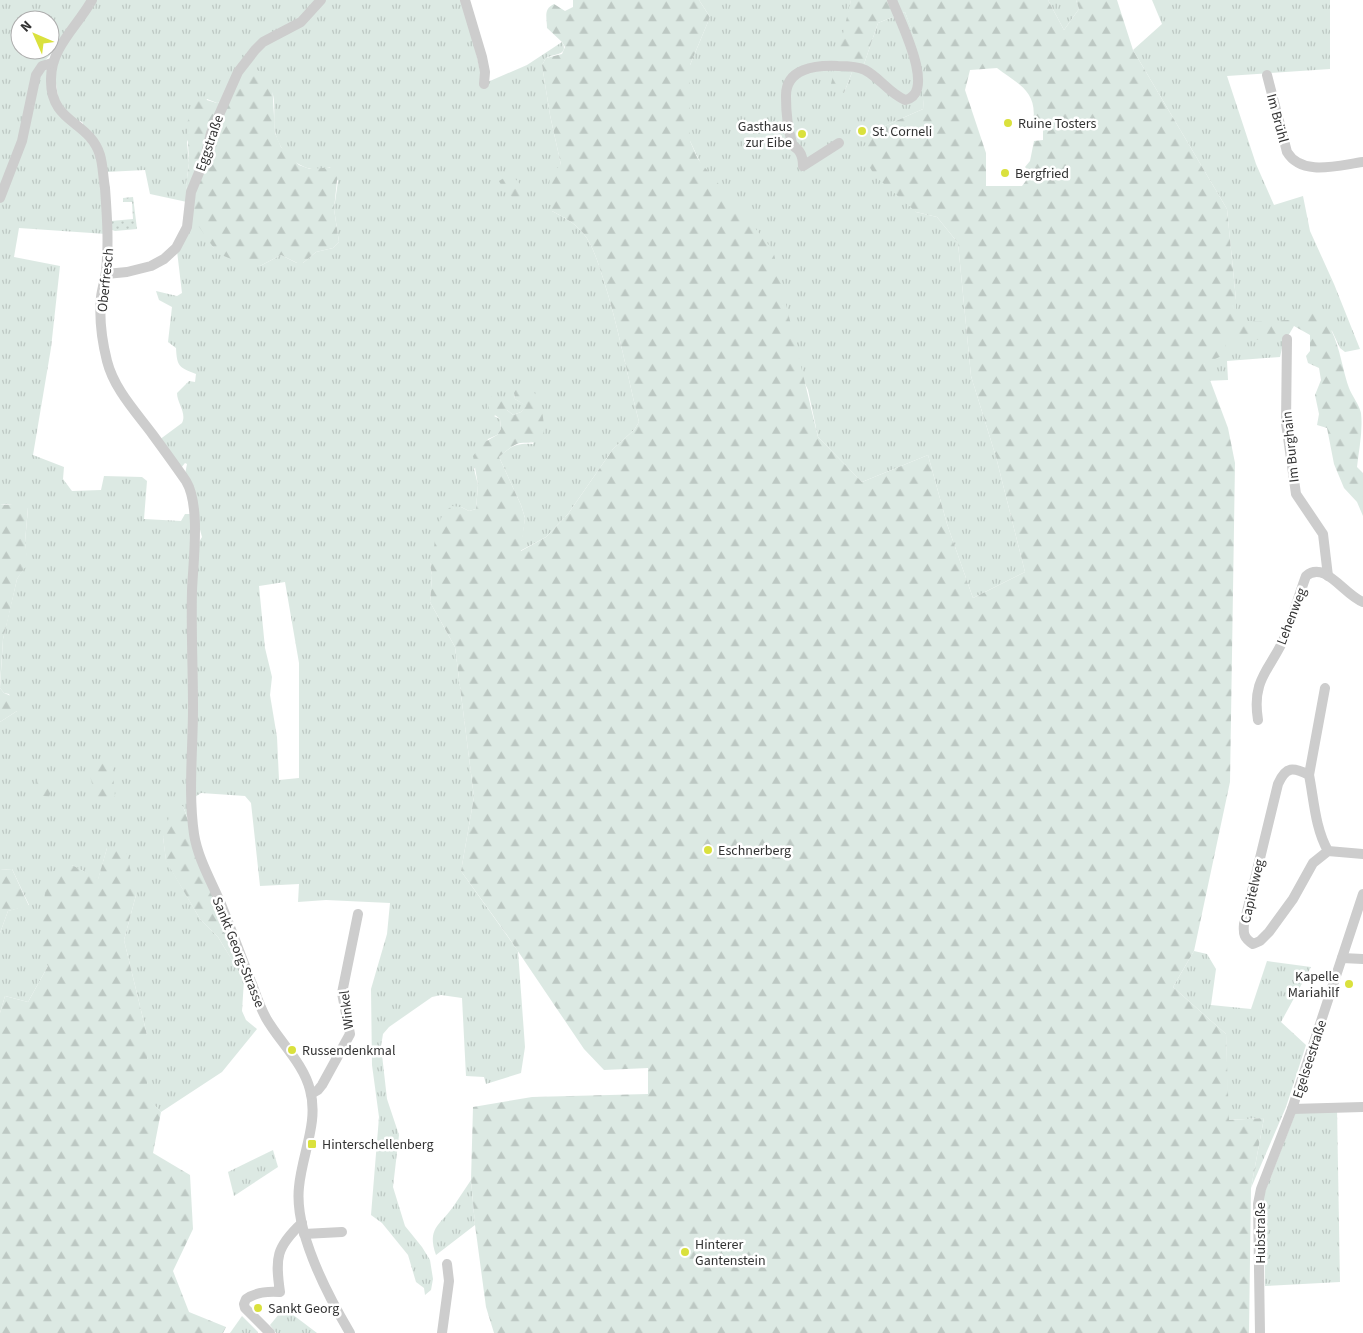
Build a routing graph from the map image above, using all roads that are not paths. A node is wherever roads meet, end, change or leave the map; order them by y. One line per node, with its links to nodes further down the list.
1 (92, 0): 5 (street)
2 (321, 0): 11 (street, Eggstraße)
3 (465, 0): 7 (street)
4 (892, 0): 8 (street)
5 (52, 63): 10 (street); 11 (street, Oberfresch)
6 (1267, 75): 9 (street, Im Brühl)
7 (484, 84)
8 (839, 144)
9 (1363, 162)
10 (0, 198)
11 (106, 274): 13 (street, Oberfresch)
12 (1287, 339): 14 (street, Im Burghain)
13 (193, 550): 25 (street, Sankt Georg-Strasse)
14 (1328, 576): 15 (street); 17 (street, Lehenweg)
15 (1363, 602)
16 (1325, 688): 18 (street)
17 (1258, 720)
18 (1310, 775): 19 (street); 19 (street, Capitelweg)
19 (1328, 851): 20 (street)
20 (1363, 854)
21 (1363, 894): 23 (street, Egelseestraße)
22 (358, 914): 25 (street, Winkel)
23 (1342, 958): 24 (street); 27 (street, Egelseestraße)
24 (1363, 960)
25 (311, 1094): 28 (street, Sankt Georg-Strasse)
26 (1363, 1107): 27 (street)
27 (1292, 1110): 35 (street, Hubstraße)
28 (302, 1223): 30 (street, Sankt Georg-Strasse); 32 (street)
29 (342, 1232): 30 (street)
30 (304, 1234): 33 (street, Sankt Georg-Strasse)
31 (447, 1264): 34 (street)
32 (270, 1333)
33 (350, 1333)
34 (442, 1333)
35 (1260, 1333)

